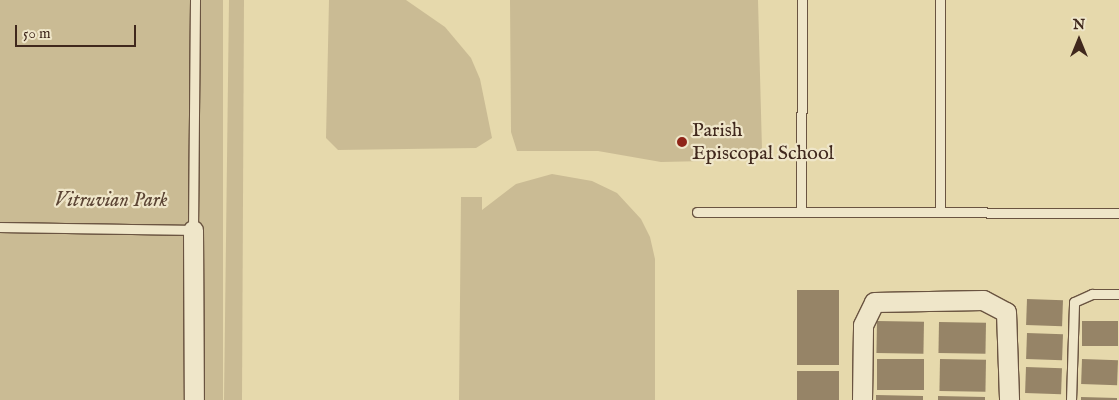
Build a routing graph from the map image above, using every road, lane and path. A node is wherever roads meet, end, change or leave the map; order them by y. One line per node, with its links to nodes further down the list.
1 (195, 0): 9 (lane)
2 (802, 0): 5 (lane)
3 (940, 0): 6 (lane)
4 (697, 212): 5 (lane)
5 (801, 212): 6 (lane)
6 (940, 212): 7 (lane)
7 (1119, 213)
8 (0, 227): 9 (lane)
9 (193, 230): 11 (street)
10 (1119, 294): 14 (lane)
11 (194, 400)
12 (862, 400): 13 (street)
13 (1009, 400)
14 (1071, 400)

